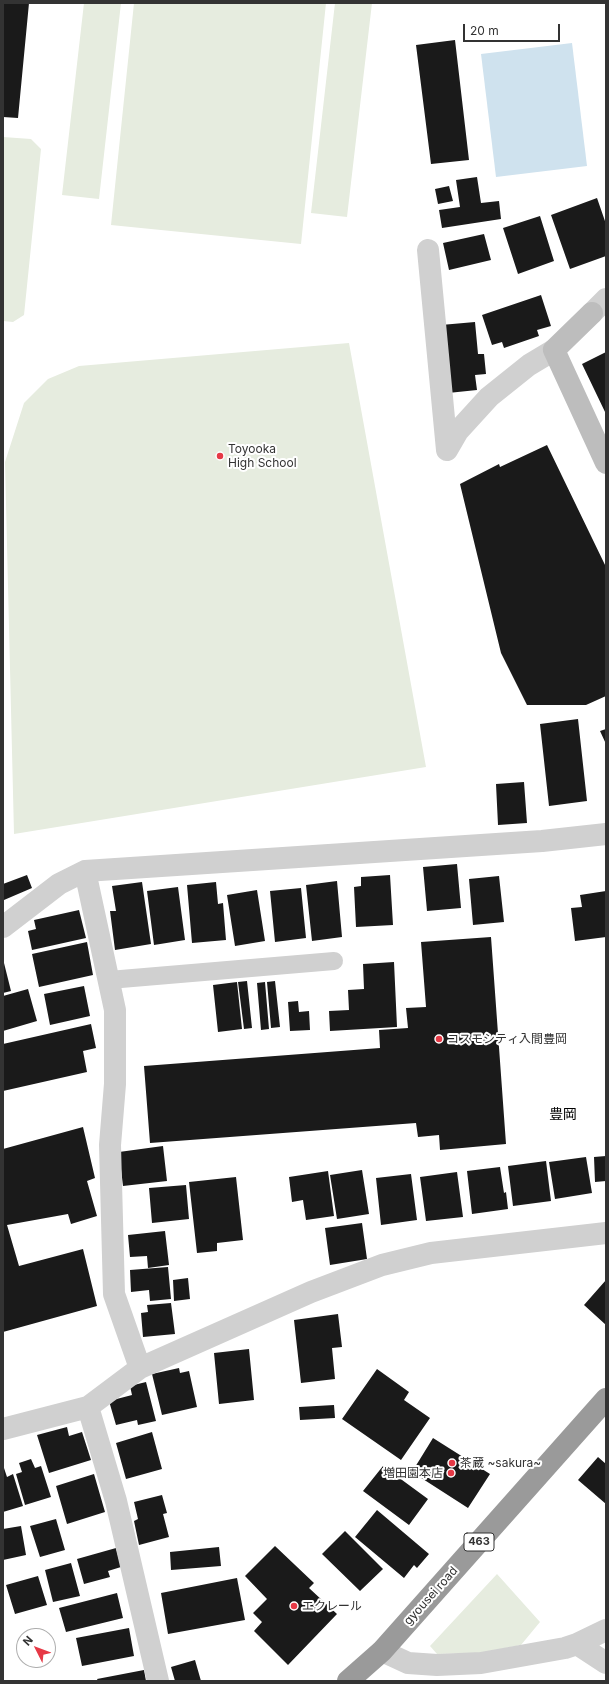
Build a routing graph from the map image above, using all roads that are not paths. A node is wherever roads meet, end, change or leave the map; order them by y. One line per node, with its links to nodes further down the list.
1 (428, 250): 3 (street)
2 (599, 306): 3 (street)
3 (554, 350): 4 (street)
4 (606, 463)
5 (606, 834): 6 (street)
6 (85, 871): 7 (street); 9 (street)
7 (3, 927)
8 (334, 961): 9 (lane)
9 (109, 980): 11 (street)
10 (606, 1233): 11 (street)
11 (140, 1368): 13 (street)
12 (606, 1399): 17 (highway, gyousei road / 463)
13 (88, 1407): 14 (street); 19 (street)
14 (3, 1430)
15 (606, 1630): 16 (street)
16 (577, 1644): 17 (street); 18 (street)
17 (382, 1651): 20 (highway, gyousei road / 463)
18 (606, 1664)
19 (158, 1681)
20 (348, 1681)

